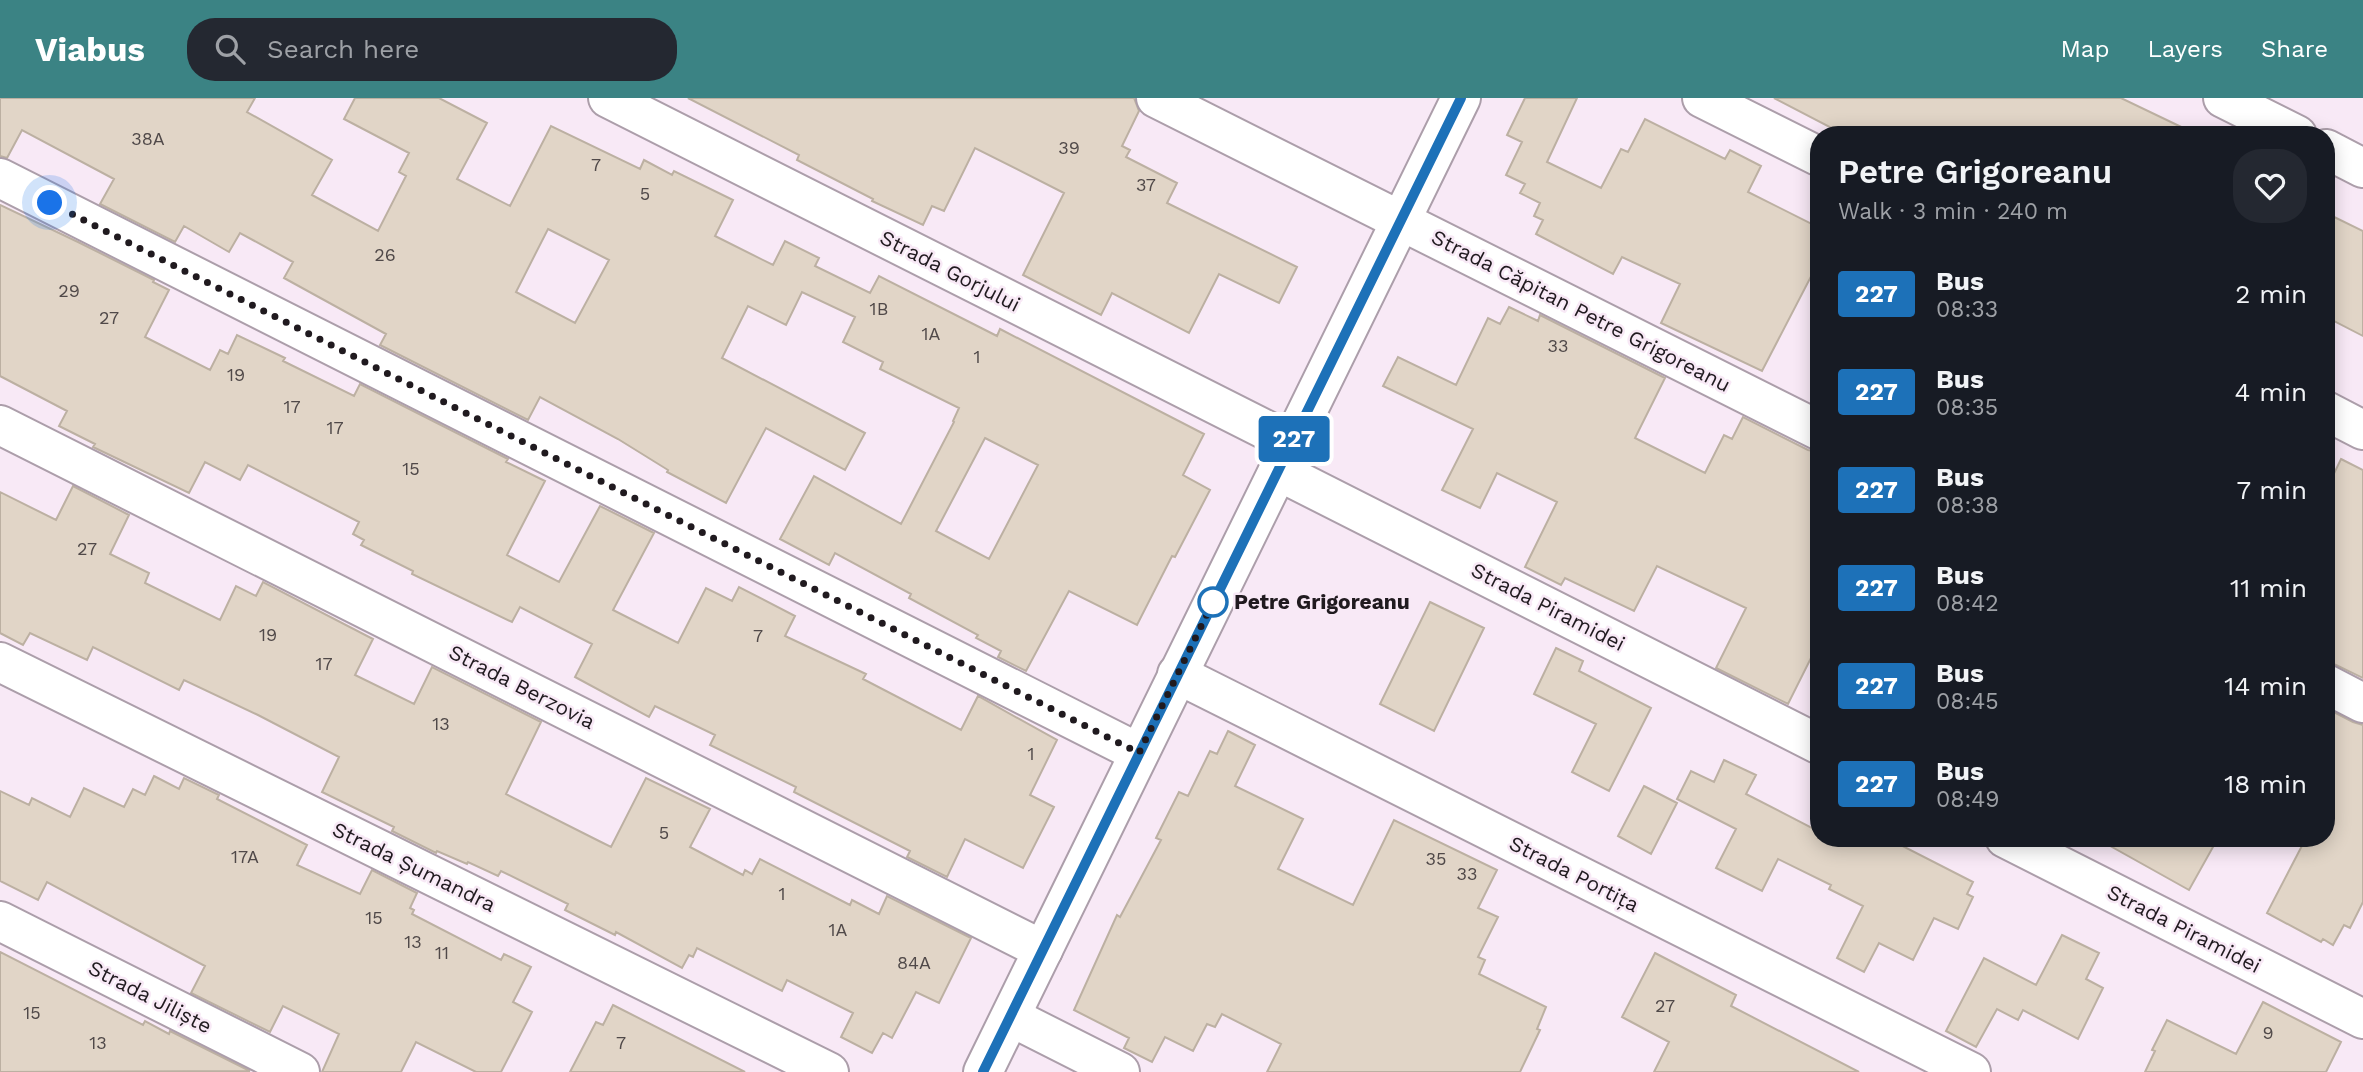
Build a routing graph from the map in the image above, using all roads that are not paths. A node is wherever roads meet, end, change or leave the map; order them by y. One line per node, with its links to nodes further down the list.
1 (608, 98): 16 (street, Strada Gorjului)
2 (1156, 98): 11 (street, Strada Căpitan Petre Grigoreanu)
3 (1461, 98): 11 (street)
4 (1702, 98): 7 (street)
5 (2223, 98): 6 (street)
6 (2279, 126)
7 (1810, 152)
8 (2335, 154): 9 (street)
9 (2363, 168)
10 (0, 178): 22 (street)
11 (1401, 221): 14 (street, Strada Căpitan Petre Grigoreanu); 16 (street)
12 (2335, 416): 15 (street)
13 (0, 425): 25 (street, Strada Berzovia)
14 (1810, 426)
15 (2363, 430)
16 (1285, 457): 18 (street); 21 (street, Strada Piramidei)
17 (0, 662): 29 (street, Strada Șumandra)
18 (1177, 674): 22 (street); 32 (street, Strada Portița)
19 (2335, 689): 20 (street)
20 (2363, 703)
21 (1810, 740)
22 (1139, 753): 25 (street)
23 (2023, 847): 27 (street, Strada Piramidei)
24 (0, 921): 28 (street, Strada Jiliște)
25 (1043, 950): 26 (street)
26 (1011, 1017): 30 (street); 31 (street)
27 (2363, 1019)
28 (300, 1072)
29 (829, 1072)
30 (983, 1072)
31 (1120, 1072)
32 (1971, 1072)

